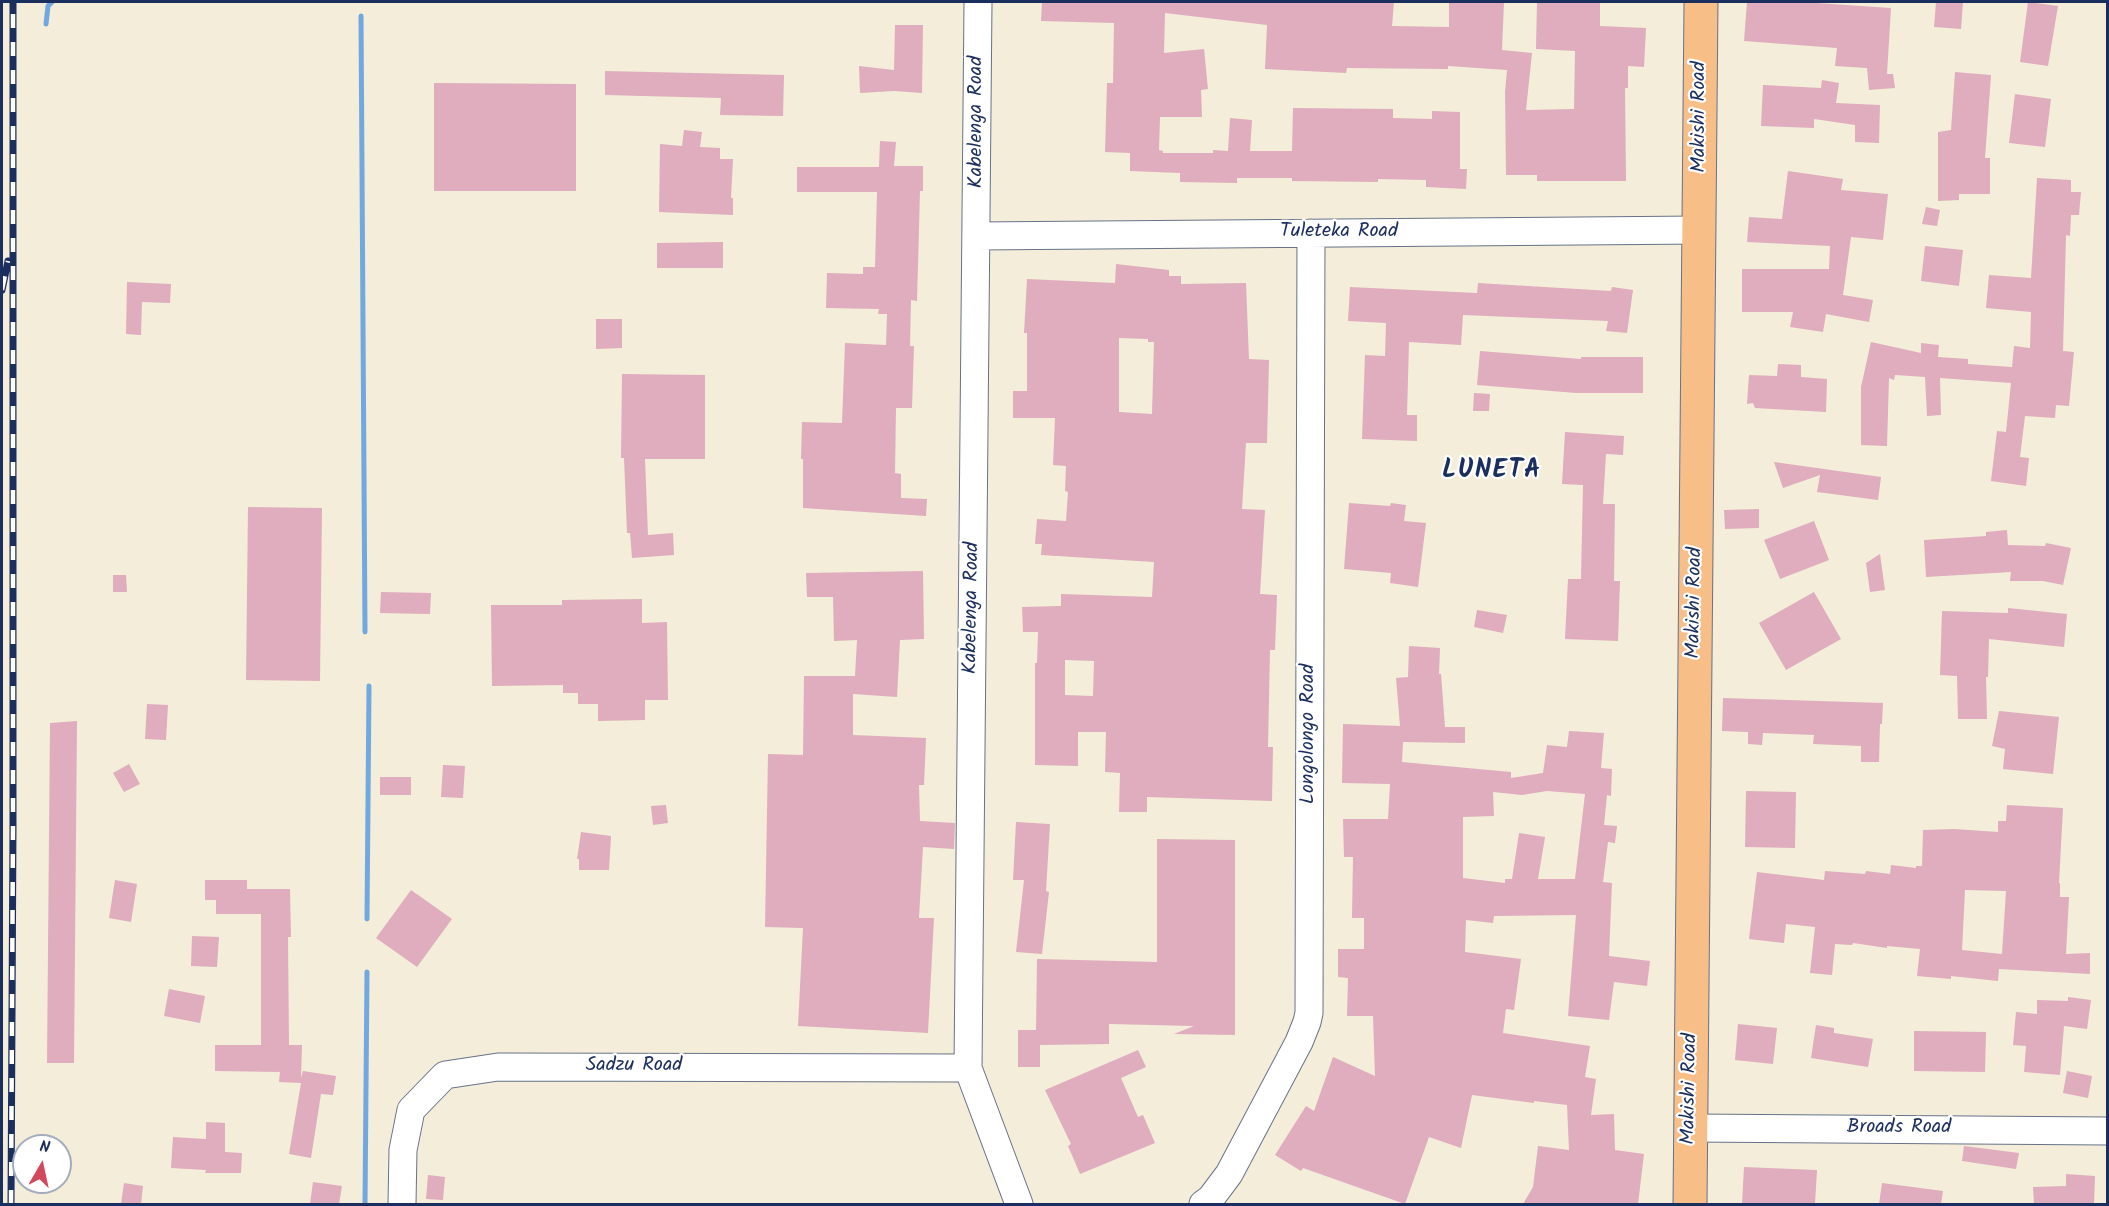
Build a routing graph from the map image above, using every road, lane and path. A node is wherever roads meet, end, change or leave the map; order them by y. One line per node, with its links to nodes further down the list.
1 (978, 2): 5 (street, Kabelenga Road)
2 (1701, 2): 3 (main road, Makishi Road)
3 (1700, 230): 4 (street, Tuleteka Road); 7 (main road, Makishi Road)
4 (1311, 234): 5 (street, Tuleteka Road); 11 (street, Longolongo Road)
5 (977, 237): 6 (street, Kabelenga Road)
6 (968, 1068): 9 (street, Sadzu Road); 10 (street, Kabelenga Road)
7 (1691, 1128): 8 (street, Broads Road); 12 (main road, Makishi Road)
8 (2108, 1131)
9 (402, 1204)
10 (1019, 1204)
11 (1203, 1204)
12 (1690, 1204)

